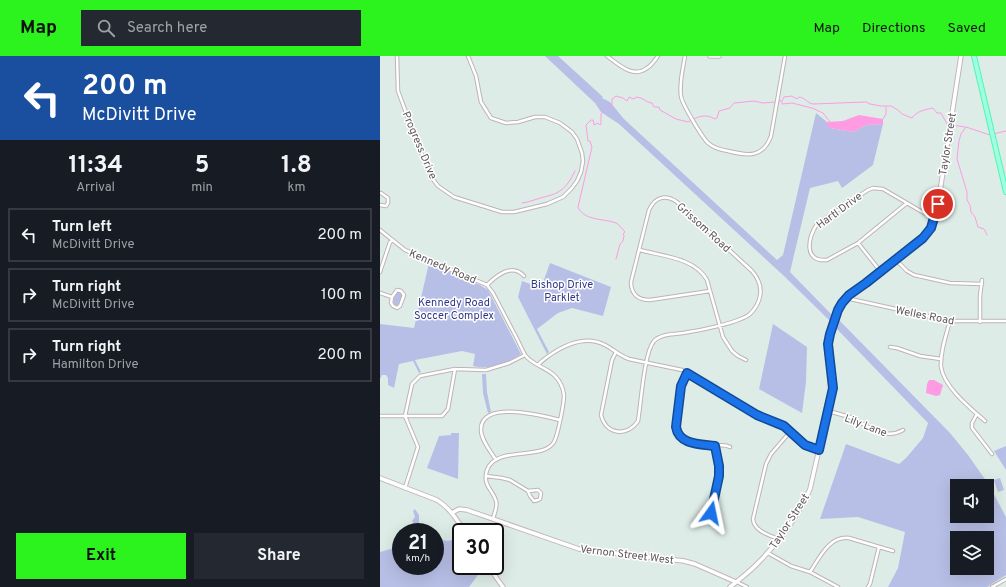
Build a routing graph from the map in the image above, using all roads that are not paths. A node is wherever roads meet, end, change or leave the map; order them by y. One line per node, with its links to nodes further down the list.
1 (397, 56): 2 (street, Progress Drive)
2 (468, 56)
3 (607, 56): 4 (street)
4 (658, 56)
5 (686, 56): 8 (street)
6 (710, 56): 7 (street)
7 (719, 56)
8 (785, 56)
9 (961, 56): 16 (street, Taylor Street)
10 (974, 56): 12 (main road)
11 (380, 188): 13 (street)
12 (1006, 192)
13 (380, 194): 15 (street)
14 (907, 203): 16 (street, Hartl Drive); 19 (street, Hartl Drive); 19 (street, Hartl Drive)
15 (380, 205)
16 (934, 218): 21 (street, Taylor Street)
17 (380, 230): 18 (street, Kennedy Road)
18 (393, 240): 22 (street); 25 (street, Kennedy Road)
19 (858, 243): 23 (street)
20 (640, 250): 26 (street); 26 (street, Grissom Road); 33 (street, Grissom Road)
21 (896, 260): 23 (street, Taylor Street); 32 (street)
22 (380, 272)
23 (881, 272): 29 (street, Taylor Street)
24 (524, 276): 25 (street)
25 (487, 285): 36 (street, Kennedy Road)
26 (710, 291): 33 (street)
27 (380, 293): 28 (street)
28 (392, 297): 28 (street)
29 (846, 298): 30 (street, Welles Road); 43 (street, Taylor Street)
30 (950, 321): 32 (street, Welles Road); 37 (street)
31 (1006, 321): 32 (street, Welles Road)
32 (980, 322)
33 (720, 325): 38 (street); 39 (street, Grissom Road)
34 (890, 347): 37 (street)
35 (616, 352): 39 (street); 39 (street, Grissom Road); 40 (street)
36 (525, 356): 40 (street, Kennedy Road); 41 (street)
37 (941, 359): 44 (street)
38 (746, 360)
39 (646, 363): 42 (street)
40 (538, 365): 47 (street, Kennedy Road)
41 (455, 369): 46 (street); 46 (street)
42 (687, 373): 50 (street); 51 (street)
43 (828, 411): 49 (street, Lily Lane); 53 (street, Taylor Street)
44 (977, 414): 48 (street); 54 (street)
45 (380, 416): 46 (street)
46 (405, 416): 58 (street)
47 (560, 420): 55 (street, Kennedy Road); 55 (street)
48 (985, 421)
49 (903, 430)
50 (790, 432): 53 (street); 64 (street)
51 (715, 446): 52 (street); 62 (street)
52 (730, 447)
53 (819, 450): 64 (street, Taylor Street)
54 (992, 454)
55 (496, 460): 56 (street)
56 (486, 476): 59 (street); 61 (street)
57 (380, 478): 58 (street)
58 (405, 488): 60 (street)
59 (528, 491): 59 (street)
60 (452, 513): 61 (street, Vernon Street West); 63 (street)
61 (493, 519): 71 (street, Vernon Street West)
62 (708, 521)
63 (459, 523)
64 (778, 539): 67 (street, Taylor Street)
65 (879, 547): 66 (street); 68 (street); 76 (street)
66 (893, 551)
67 (768, 553): 68 (street); 71 (street, Taylor Street)
68 (810, 572): 75 (street)
69 (494, 575): 72 (street)
70 (1006, 579): 77 (street)
71 (736, 582): 73 (street, Taylor Street); 74 (street)
72 (503, 587)
73 (730, 587)
74 (747, 587)
75 (838, 587)
76 (868, 587)
77 (992, 587)

